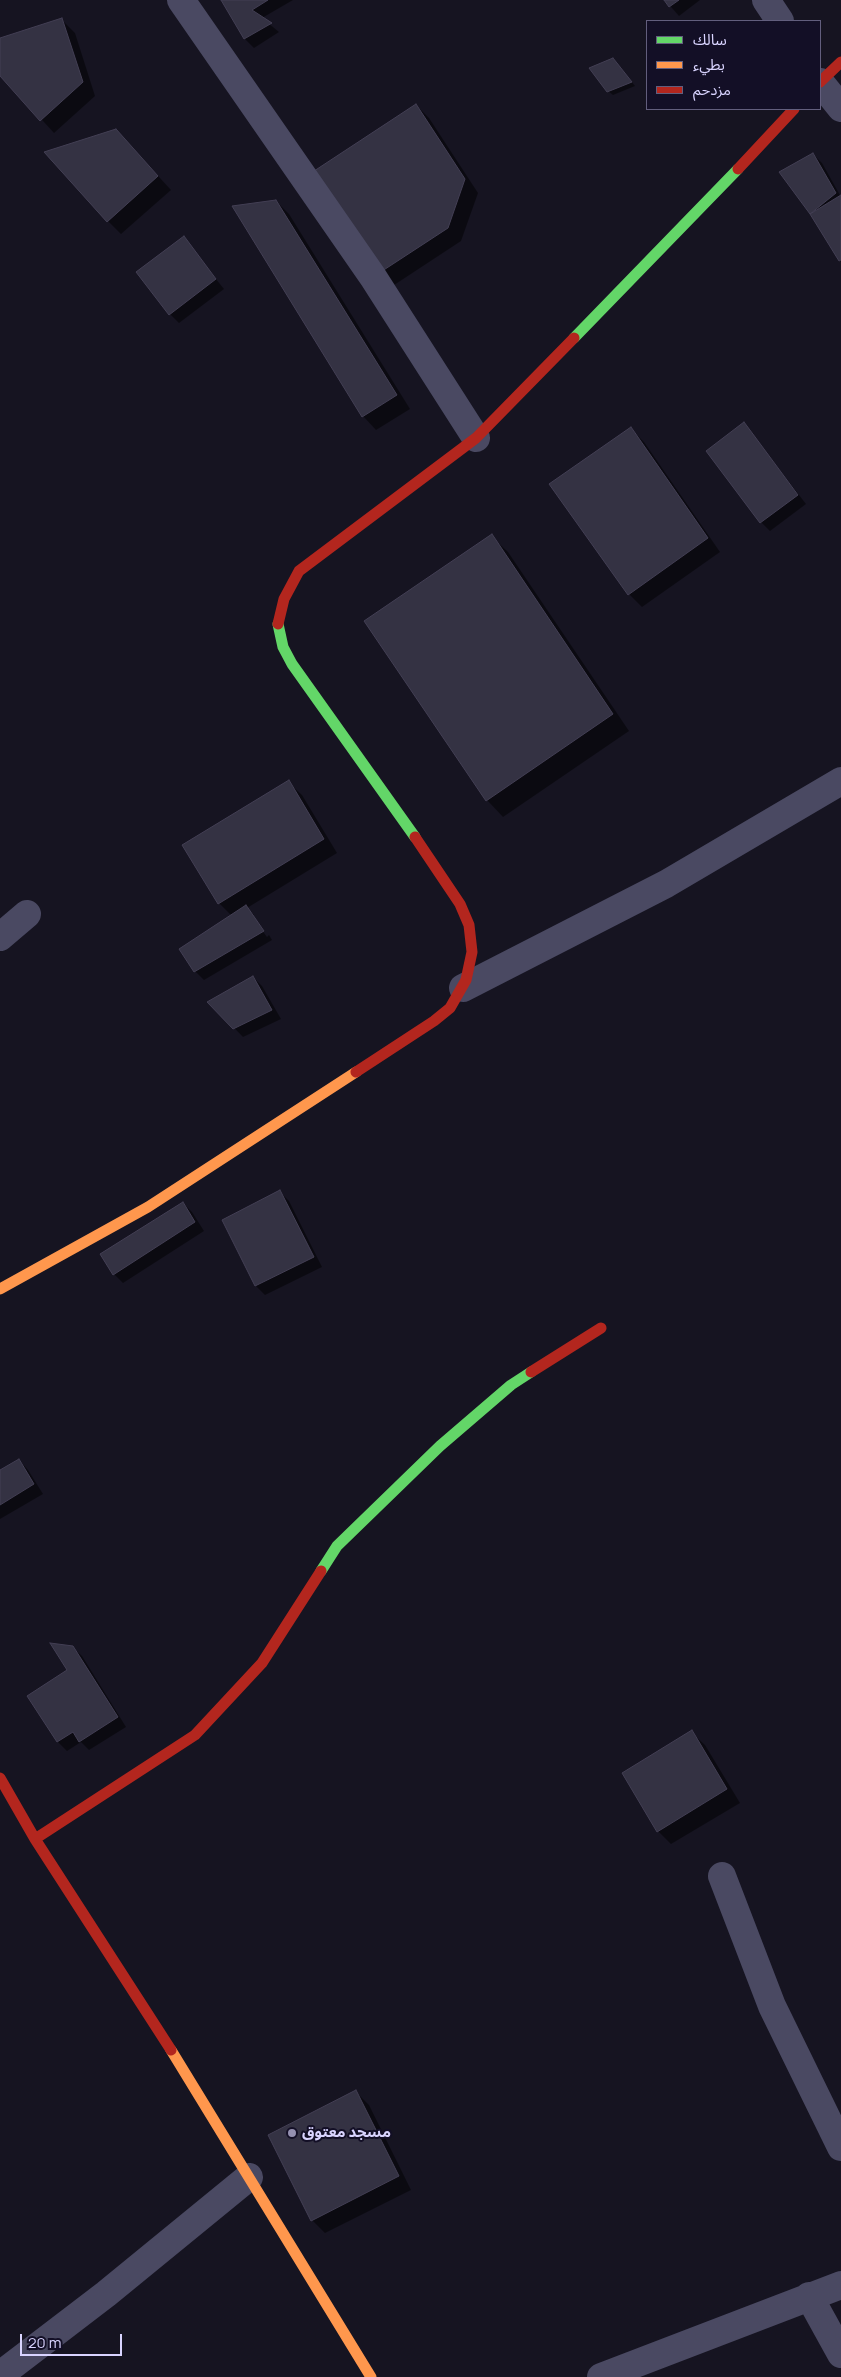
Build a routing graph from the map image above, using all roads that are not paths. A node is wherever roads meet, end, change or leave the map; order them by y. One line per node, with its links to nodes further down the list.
1 (181, 0): 9 (street)
2 (766, 0): 3 (street)
3 (779, 20)
4 (841, 62): 5 (street)
5 (821, 81)
6 (821, 83): 7 (street)
7 (841, 108)
8 (793, 110): 9 (street)
9 (476, 438): 13 (street)
10 (841, 781): 13 (street)
11 (26, 914): 12 (street)
12 (0, 937)
13 (462, 988): 14 (street)
14 (0, 1289)
15 (601, 1328): 17 (street)
16 (0, 1778): 17 (street)
17 (35, 1839): 20 (street)
18 (722, 1876): 19 (street)
19 (841, 2147)
20 (249, 2177): 24 (street); 25 (street)
21 (841, 2285): 22 (street)
22 (809, 2296): 23 (street); 26 (street)
23 (841, 2354)
24 (0, 2375)
25 (371, 2377)
26 (601, 2377)

